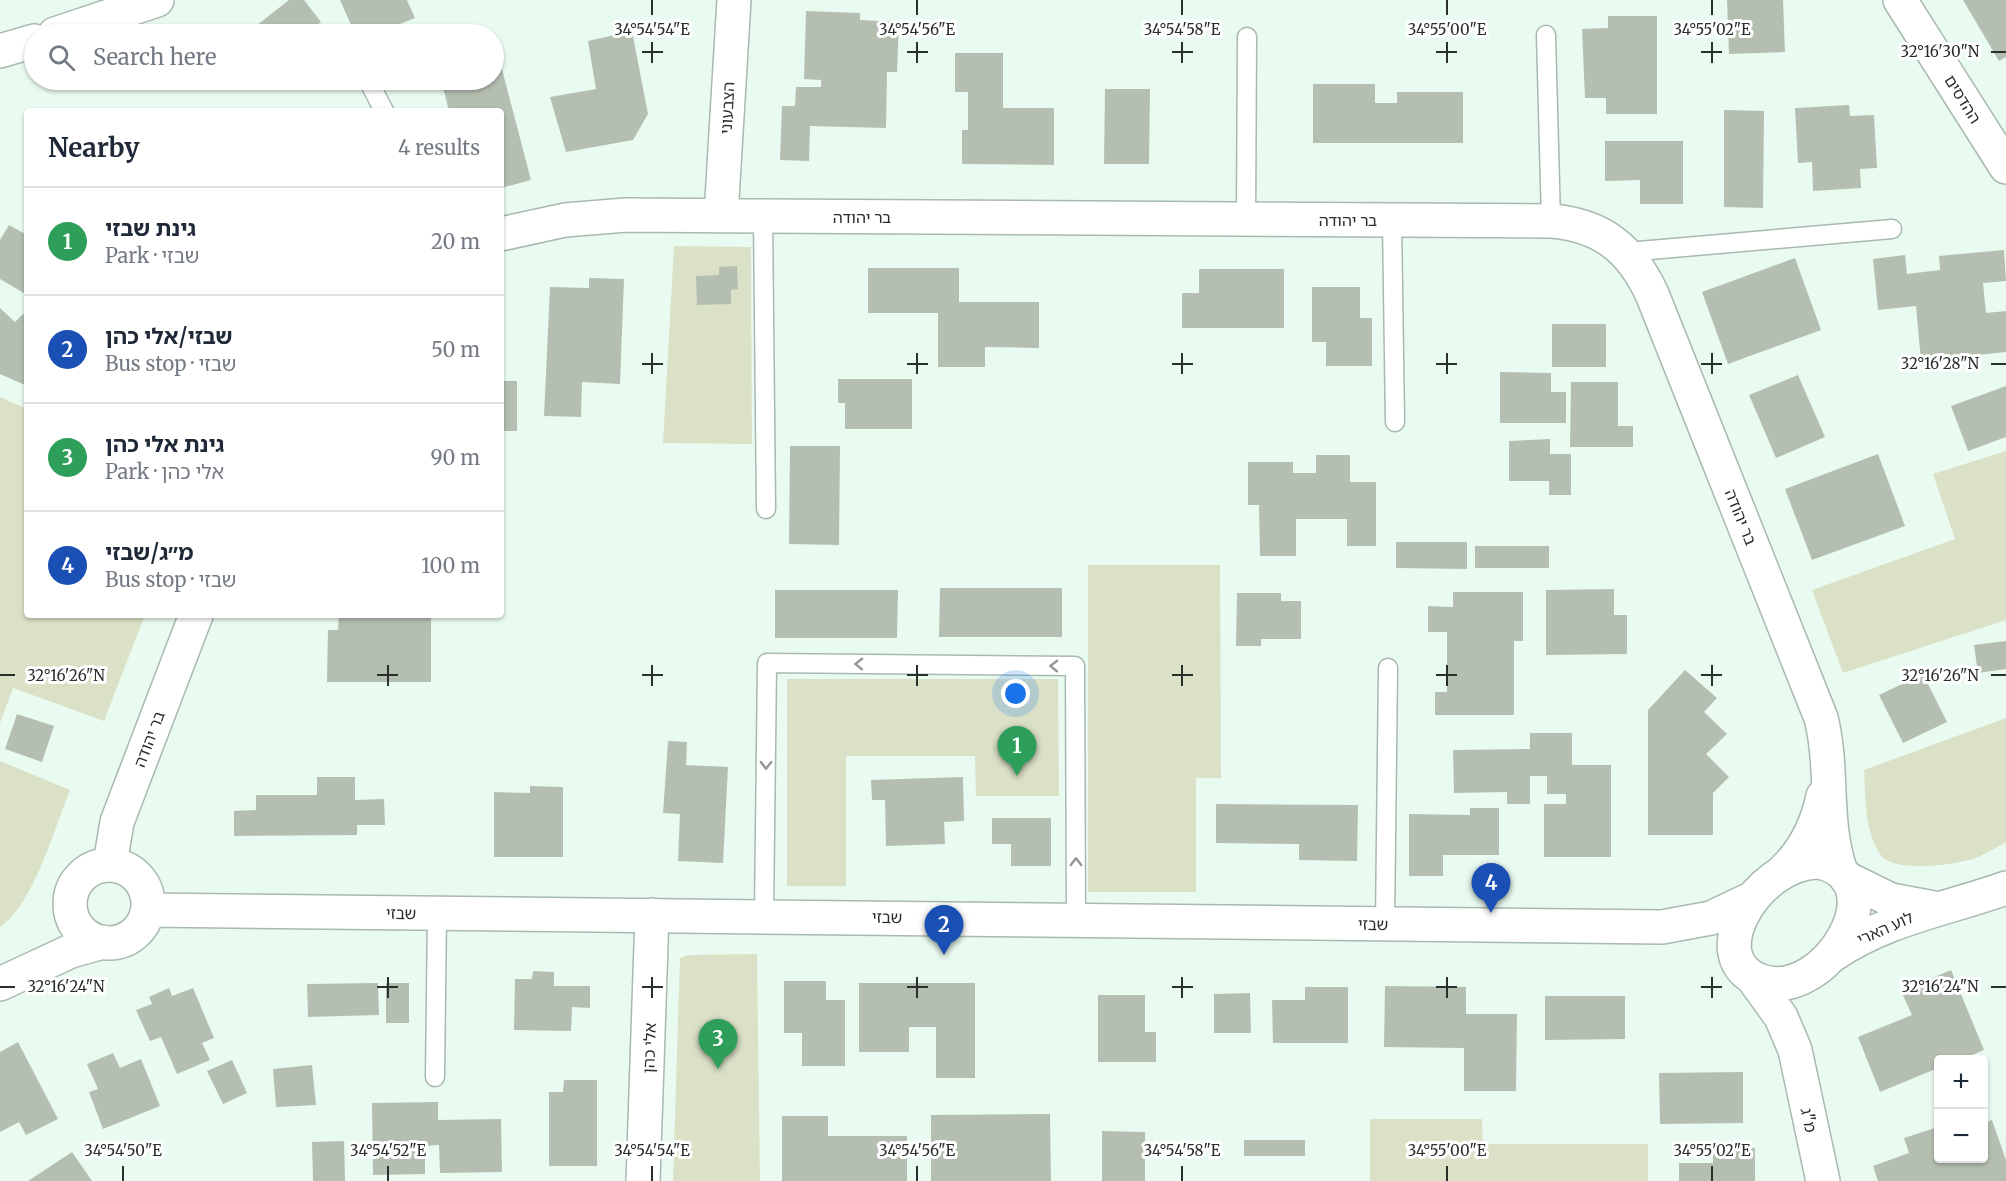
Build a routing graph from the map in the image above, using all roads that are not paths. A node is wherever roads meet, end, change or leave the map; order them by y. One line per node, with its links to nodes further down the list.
1 (157, 0): 4 (street)
2 (734, 0): 13 (street, הצבעוני)
3 (1900, 0): 12 (street, ההדסים)
4 (88, 12): 5 (street)
5 (70, 24)
6 (1546, 35): 17 (lane)
7 (1247, 38): 15 (lane)
8 (24, 44): 9 (street)
9 (0, 51)
10 (373, 90): 11 (lane)
11 (382, 108)
12 (2006, 167)
13 (721, 216): 14 (street, בר יהודה); 19 (street, בר יהודה)
14 (763, 217): 15 (street, בר יהודה); 22 (lane)
15 (1246, 219): 16 (street, בר יהודה)
16 (1392, 220): 17 (street, בר יהודה); 21 (lane)
17 (1551, 222): 20 (street, בר יהודה)
18 (1892, 229): 20 (lane)
19 (504, 233)
20 (1627, 252): 25 (street, בר יהודה)
21 (1395, 422)
22 (766, 509)
23 (195, 618): 26 (street, בר יהודה)
24 (1388, 668): 38 (lane)
25 (1828, 774): 27 (street, בר יהודה); 28 (street, בר יהודה)
26 (110, 864): 30 (street); 33 (street)
27 (1784, 870): 28 (street); 31 (street)
28 (1844, 875): 32 (street, לוע הארי); 41 (street)
29 (2006, 888): 32 (street, לוע הארי)
30 (71, 897): 40 (street); 43 (street)
31 (1751, 899): 39 (street, שבזי); 42 (street)
32 (1941, 908): 41 (street, לוע הארי)
33 (148, 910): 34 (street, שבזי); 40 (street)
34 (437, 913): 35 (street, שבזי); 45 (lane)
35 (652, 915): 36 (street, שבזי); 46 (street, אלי כהן)
36 (764, 915): 37 (street, שבזי); 37 (lane, one-way to 36)
37 (1076, 921): 38 (street, שבזי)
38 (1385, 924): 39 (street, שבזי)
39 (1662, 927): 42 (street, שבזי)
40 (103, 942): 43 (street)
41 (1823, 963): 42 (street); 44 (street, מ"ג)
42 (1748, 972): 44 (street, מ"ג)
43 (8, 980)
44 (1797, 1058): 47 (street, מ"ג)
45 (435, 1077)
46 (643, 1181)
47 (1823, 1181)

